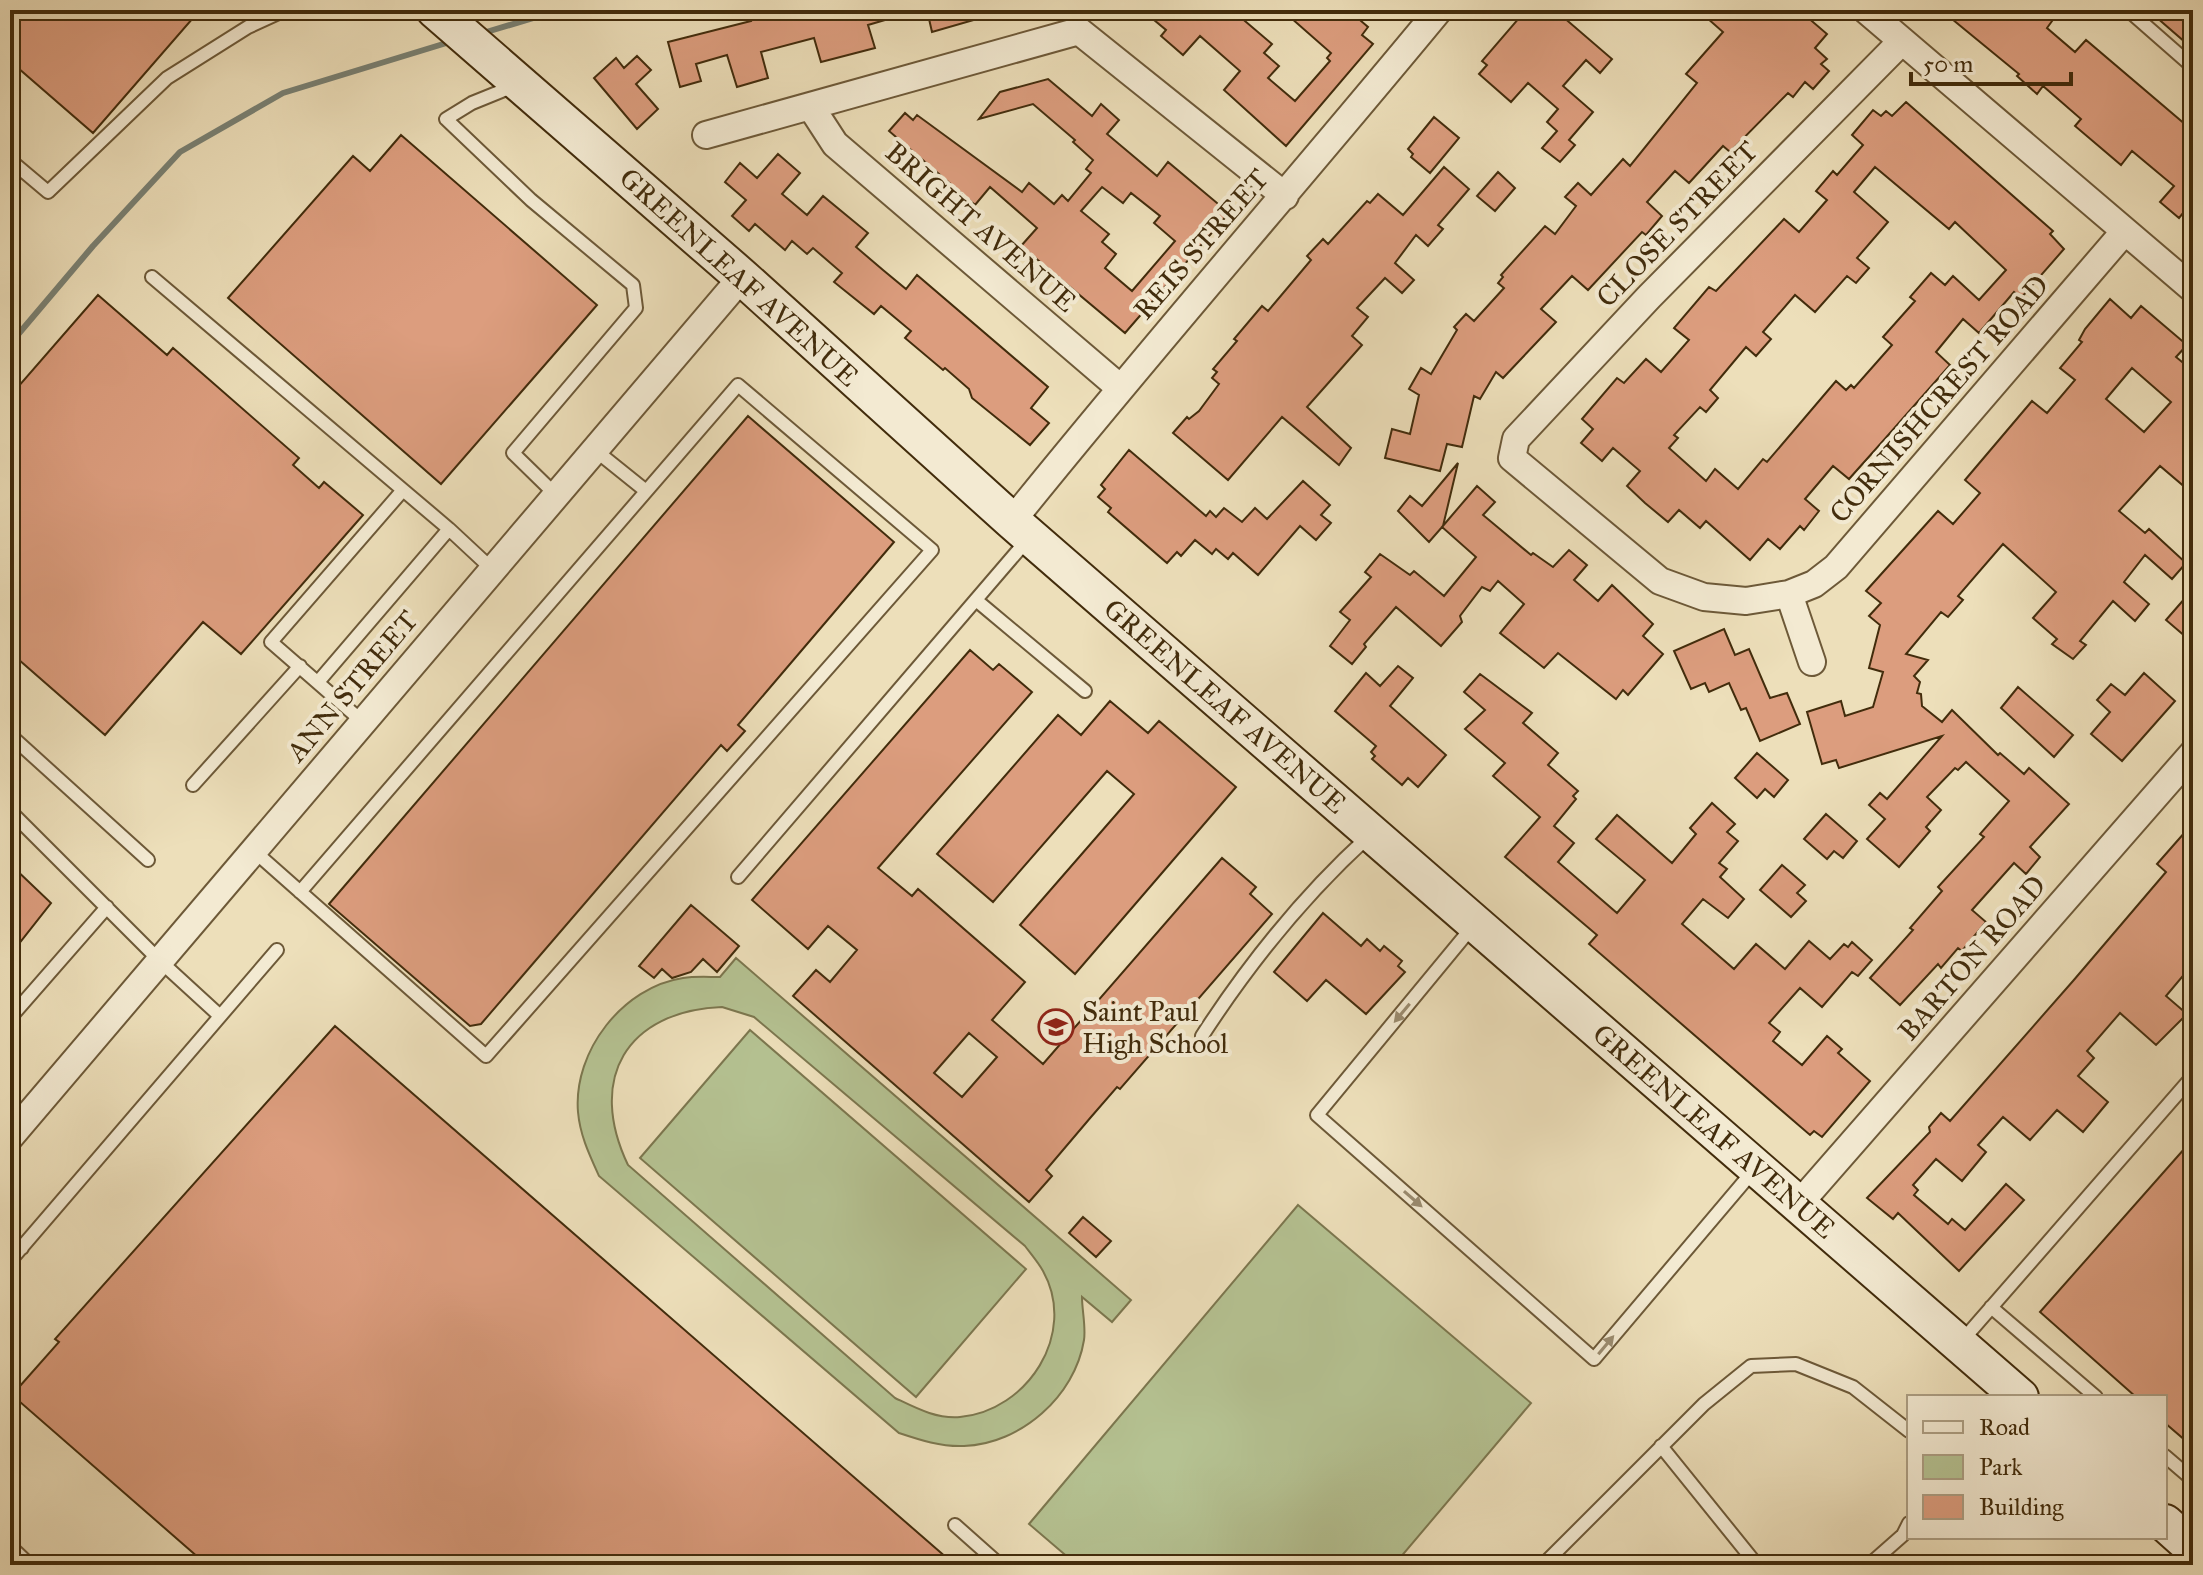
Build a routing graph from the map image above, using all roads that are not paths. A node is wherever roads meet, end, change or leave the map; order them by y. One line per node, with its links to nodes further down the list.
1 (285, 10): 11 (lane)
2 (1439, 10): 12 (street, REIS STREET)
3 (1866, 10): 6 (street)
4 (2128, 10): 7 (lane)
5 (437, 12): 8 (main road, GREENLEAF AVENUE)
6 (1901, 42): 13 (street); 19 (street, CLOSE STREET)
7 (2193, 67)
8 (515, 79): 15 (main road, GREENLEAF AVENUE); 22 (lane)
9 (811, 107): 10 (street); 12 (street); 17 (street, BRIGHT AVENUE)
10 (706, 135)
11 (10, 160)
12 (1285, 196): 17 (street, REIS STREET)
13 (2125, 231): 16 (street); 26 (street, CORNISHCREST ROAD)
14 (152, 277): 20 (lane)
15 (742, 277): 18 (street, ANN STREET); 24 (main road, GREENLEAF AVENUE)
16 (2193, 289)
17 (1119, 387): 24 (street, REIS STREET)
18 (595, 450): 21 (lane); 22 (street, ANN STREET)
19 (1512, 458): 26 (street, CORNISHCREST ROAD)
20 (403, 490): 23 (lane); 29 (lane)
21 (646, 491): 41 (lane); 41 (lane)
22 (556, 495): 25 (street, ANN STREET)
23 (449, 529): 25 (lane); 30 (lane)
24 (1021, 529): 27 (lane); 37 (main road, GREENLEAF AVENUE)
25 (493, 570): 32 (street, ANN STREET)
26 (1789, 594): 28 (street)
27 (976, 600): 31 (lane); 40 (lane)
28 (1812, 662)
29 (300, 666): 30 (lane); 35 (lane)
30 (318, 682): 32 (lane)
31 (1085, 691)
32 (363, 722): 38 (street, ANN STREET)
33 (10, 735): 39 (lane)
34 (2193, 753): 52 (street, BARTON ROAD)
35 (193, 785)
36 (10, 811): 42 (lane)
37 (1372, 834): 43 (main road, GREENLEAF AVENUE); 48 (lane)
38 (254, 851): 41 (lane); 45 (street, ANN STREET)
39 (148, 860)
40 (738, 877)
41 (300, 892)
42 (107, 907): 45 (lane); 47 (lane)
43 (1475, 924): 51 (main road, GREENLEAF AVENUE); 51 (lane, one-way to 51)
44 (277, 950): 46 (lane)
45 (160, 961): 46 (lane); 50 (street, ANN STREET)
46 (220, 1016): 54 (lane)
47 (10, 1018)
48 (1202, 1036)
49 (2193, 1076): 56 (lane)
50 (10, 1137)
51 (1756, 1168): 52 (main road, GREENLEAF AVENUE)
52 (1798, 1205): 57 (main road, GREENLEAF AVENUE)
53 (10, 1237): 54 (lane)
54 (22, 1248): 55 (lane)
55 (10, 1261)
56 (1991, 1307): 57 (lane); 59 (lane)
57 (1959, 1344): 58 (main road, GREENLEAF AVENUE)
58 (2018, 1395)
59 (2094, 1395)
60 (1907, 1429): 61 (lane)
61 (1661, 1446): 71 (lane); 72 (lane)
62 (2167, 1458): 63 (lane)
63 (2193, 1480)
64 (955, 1525): 70 (lane)
65 (2167, 1525): 68 (main road)
66 (1907, 1527): 73 (lane)
67 (10, 1546): 69 (lane)
68 (2193, 1548)
69 (30, 1565)
70 (1000, 1565)
71 (1543, 1565)
72 (1757, 1565)
73 (1869, 1565)

